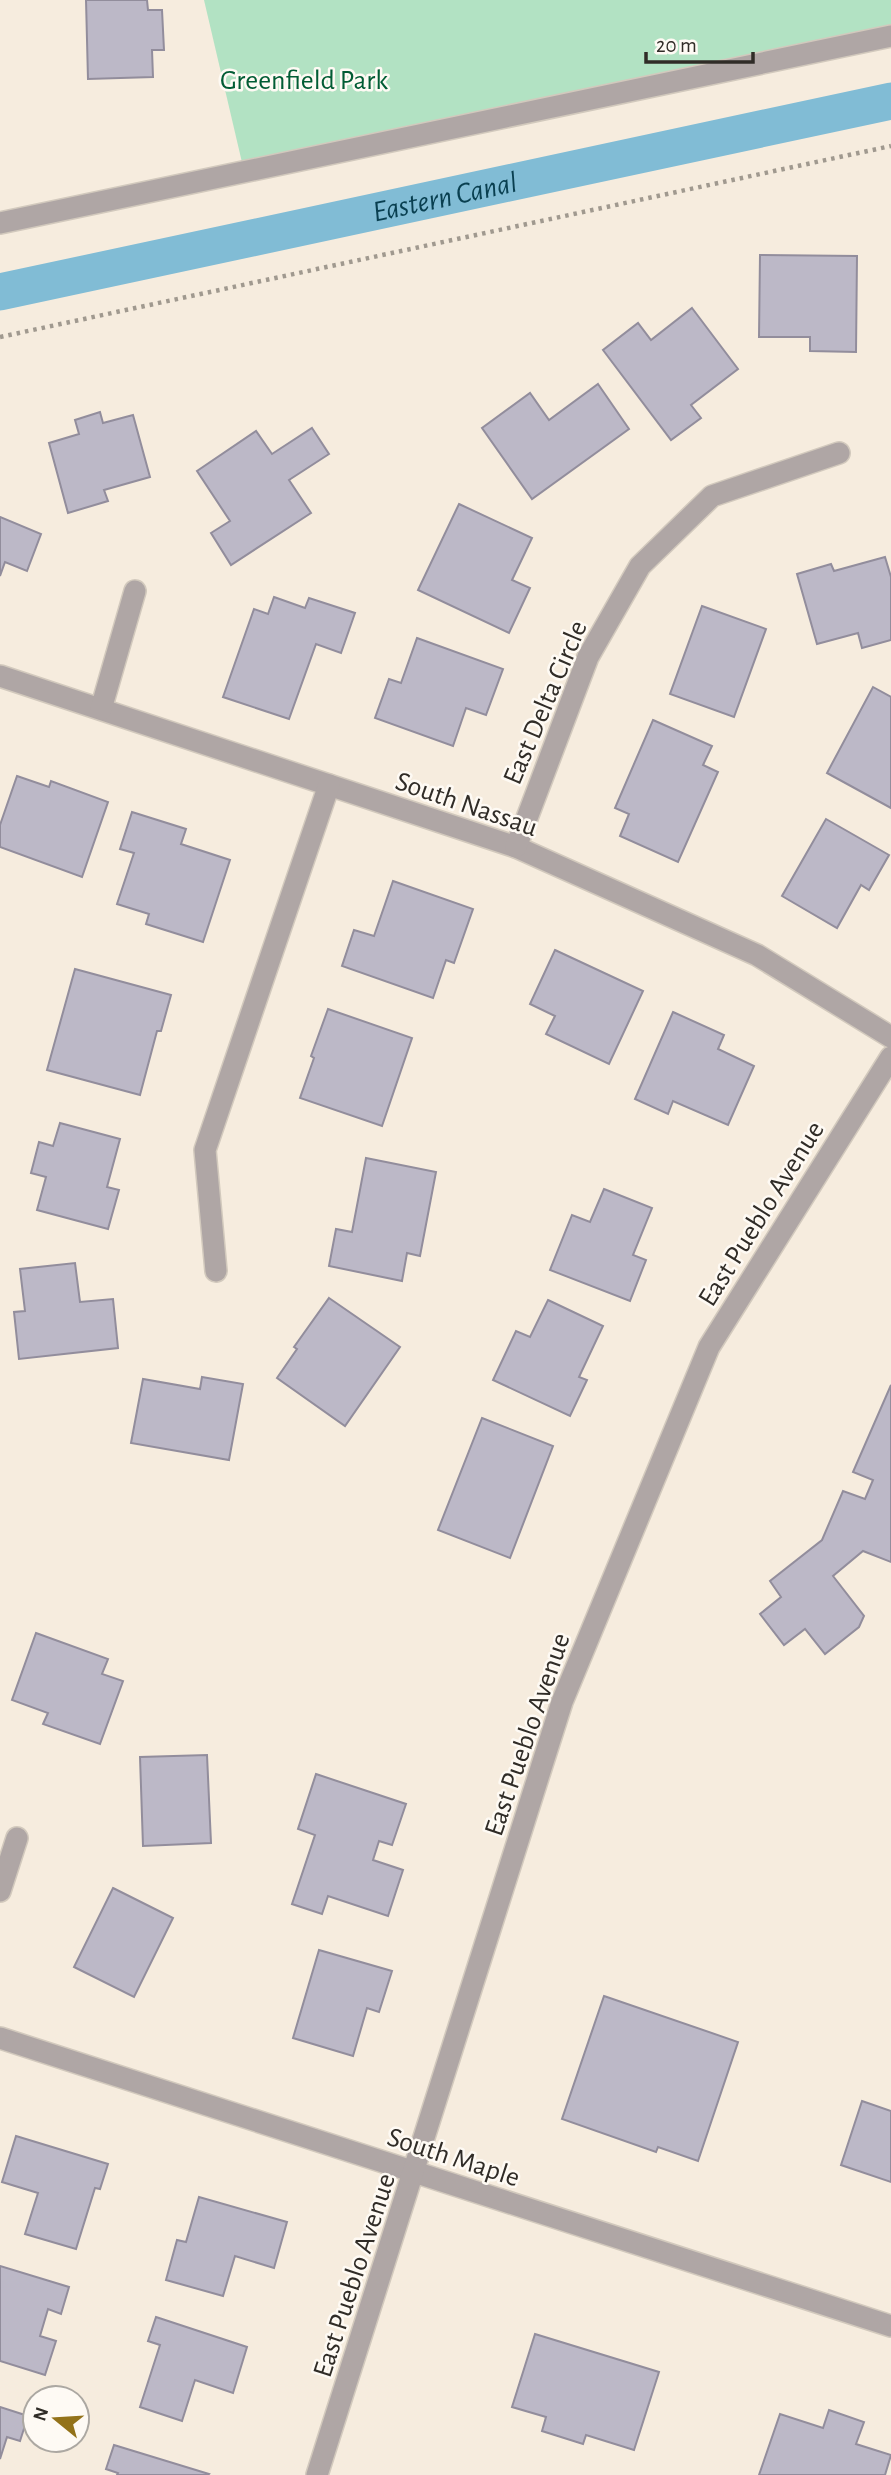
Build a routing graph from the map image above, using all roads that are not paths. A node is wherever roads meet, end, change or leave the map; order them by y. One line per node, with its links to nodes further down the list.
1 (891, 36): 2 (street)
2 (0, 223)
3 (839, 453): 8 (street, East Delta Circle)
4 (135, 591): 6 (street)
5 (0, 676): 6 (street, South Nassau)
6 (101, 709): 7 (street, South Nassau)
7 (328, 785): 8 (street, South Nassau); 11 (street)
8 (516, 847): 9 (street, South Nassau)
9 (891, 1037)
10 (891, 1057): 15 (street, East Pueblo Avenue)
11 (216, 1271)
12 (16, 1838): 13 (street)
13 (0, 1891)
14 (0, 2038): 15 (street, South Maple)
15 (415, 2173): 16 (street, South Maple); 17 (street, East Pueblo Avenue)
16 (891, 2326)
17 (317, 2475)

